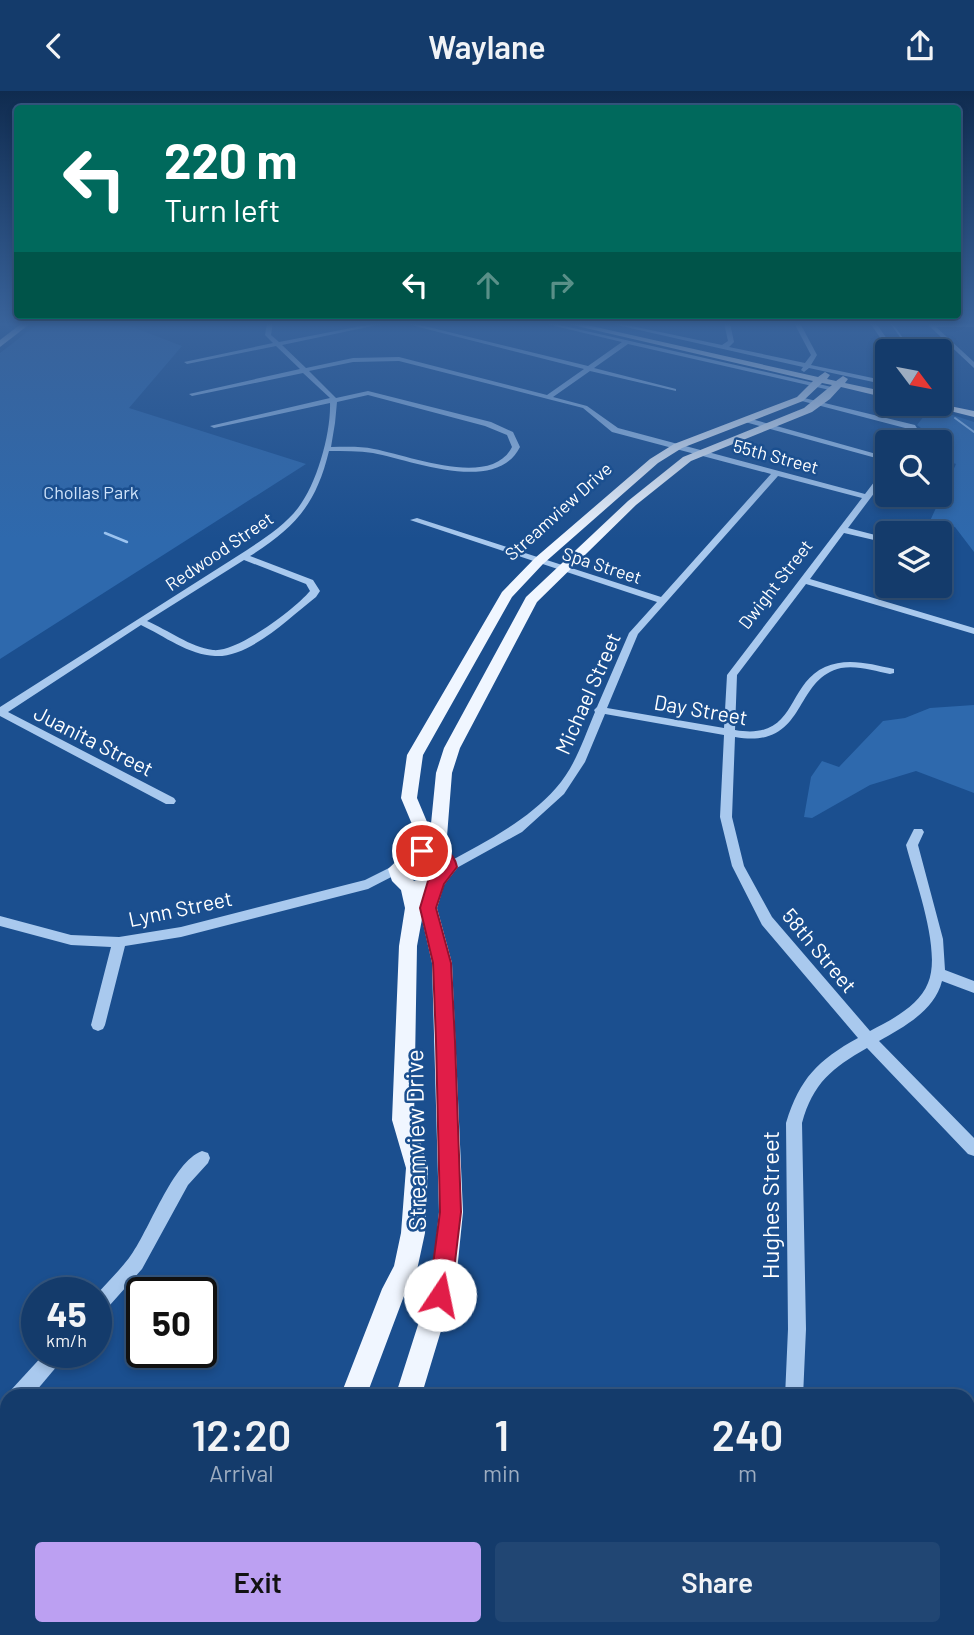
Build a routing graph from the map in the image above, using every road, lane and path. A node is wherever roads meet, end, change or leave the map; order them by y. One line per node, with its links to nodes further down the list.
1 (330, 395): 8 (street)
2 (357, 395): 8 (street)
3 (382, 395): 20 (street)
4 (546, 395): 7 (street, 55th Street)
5 (804, 395): 9 (main road, Streamview Drive)
6 (827, 395): 11 (main road)
7 (550, 396): 19 (street, 55th Street)
8 (333, 398): 16 (street); 20 (street, Redwood Street)
9 (800, 399): 11 (street); 15 (main road, Streamview Drive)
10 (952, 403): 12 (main road)
11 (818, 404): 17 (main road); 18 (street)
12 (974, 408)
13 (952, 409): 14 (main road)
14 (974, 414)
15 (748, 420): 17 (street); 19 (main road, Streamview Drive)
16 (214, 426)
17 (765, 427): 21 (main road); 22 (street)
18 (914, 430)
19 (678, 446): 21 (street, 55th Street); 30 (main road, Streamview Drive)
20 (325, 449): 29 (street, Redwood Street)
21 (699, 452): 23 (street, 55th Street); 31 (main road)
22 (875, 456)
23 (776, 473): 25 (street, 55th Street); 34 (street, Michael Street)
24 (875, 488): 25 (street, Dwight Street)
25 (869, 497): 27 (street, Dwight Street)
26 (414, 520): 30 (street, Spa Street)
27 (844, 530): 28 (street); 32 (street, Dwight Street)
28 (875, 538)
29 (243, 556): 33 (street); 35 (street, Redwood Street)
30 (539, 561): 31 (street, Spa Street); 44 (main road, Streamview Drive)
31 (563, 569): 34 (street, Spa Street); 45 (main road)
32 (807, 580): 36 (street); 41 (street, Dwight Street)
33 (313, 588): 37 (street)
34 (661, 600): 39 (street, Michael Street)
35 (140, 621): 37 (street); 40 (street, Redwood Street)
36 (974, 631)
37 (223, 653)
38 (890, 671): 41 (street, Day Street)
39 (600, 710): 41 (street, Day Street); 45 (street, Michael Street)
40 (0, 712): 42 (street, Juanita Street)
41 (728, 735): 53 (street, 58th Street)
42 (170, 801)
43 (918, 832): 50 (street, Hughes Street)
44 (415, 854): 45 (main road); 46 (main road)
45 (442, 857): 47 (main road)
46 (404, 880): 47 (main road); 49 (street, Lynn Street); 59 (main road, Streamview Drive)
47 (436, 881): 60 (main road, Streamview Drive)
48 (0, 921): 49 (street, Lynn Street)
49 (119, 943): 52 (street)
50 (938, 973): 51 (street); 53 (street, Hughes Street)
51 (974, 987)
52 (99, 1025)
53 (868, 1039): 54 (street, 58th Street); 61 (street, Hughes Street)
54 (974, 1149)
55 (202, 1158): 56 (street)
56 (112, 1290)
57 (44, 1368): 58 (street)
58 (25, 1389)
59 (356, 1389)
60 (410, 1389)
61 (794, 1389)

